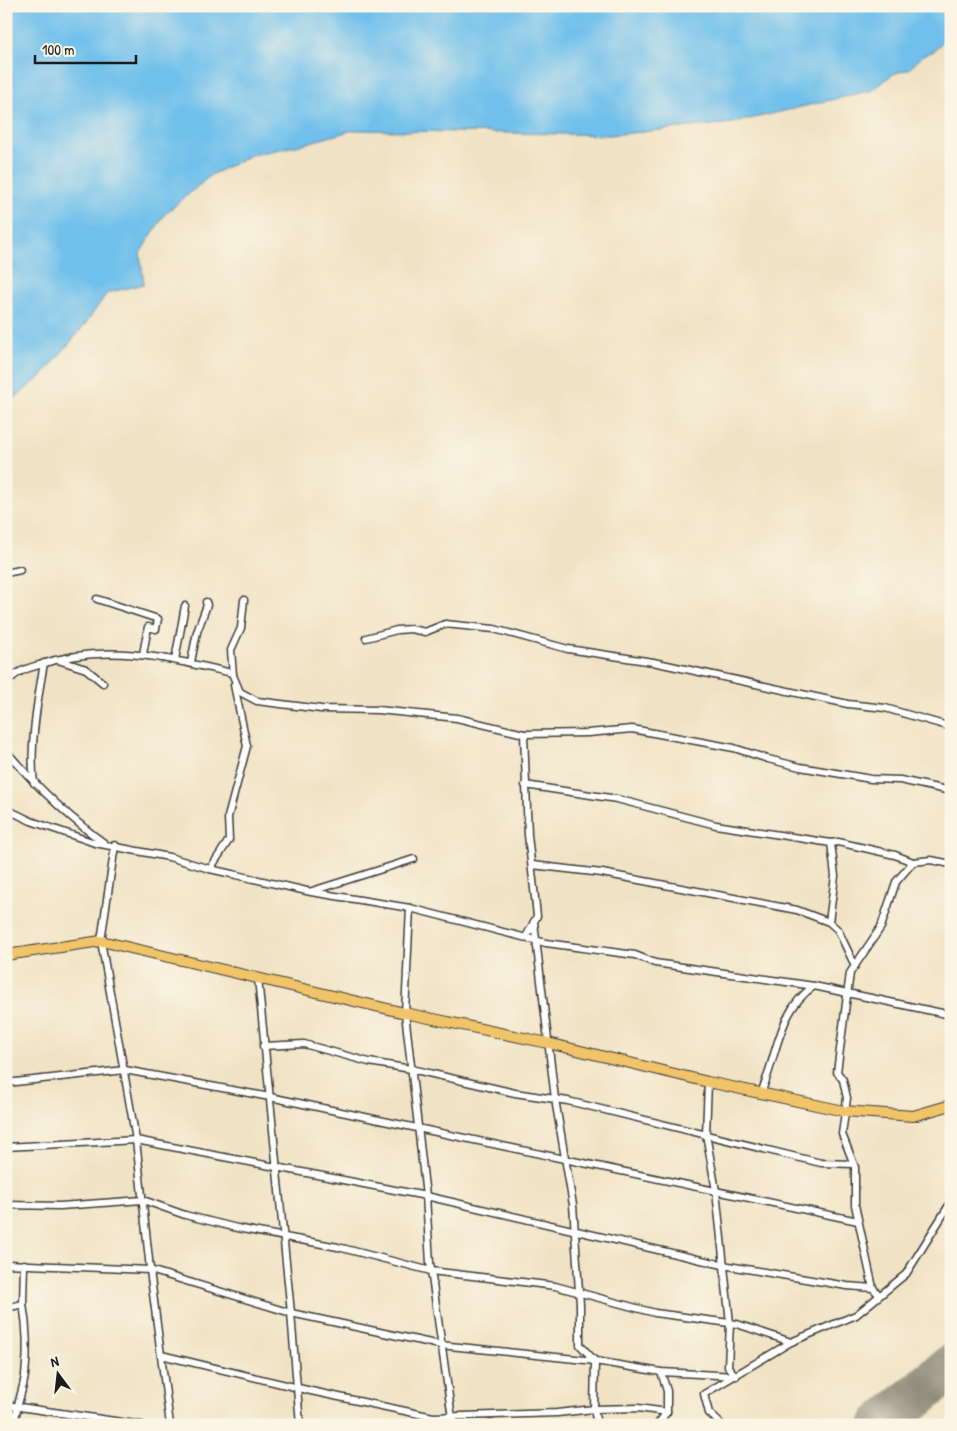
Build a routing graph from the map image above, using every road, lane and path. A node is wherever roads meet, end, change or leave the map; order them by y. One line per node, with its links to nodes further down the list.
1 (20, 570): 2 (street)
2 (6, 573)
3 (97, 599): 8 (street)
4 (244, 600): 13 (street)
5 (206, 602): 11 (street)
6 (185, 606): 10 (street)
7 (366, 638): 16 (street)
8 (143, 654): 9 (street); 10 (street)
9 (57, 659): 12 (street); 14 (street)
10 (175, 660): 11 (street)
11 (191, 662): 13 (street)
12 (44, 663): 15 (street); 19 (street)
13 (232, 673): 17 (street); 30 (street)
14 (103, 683)
15 (6, 684)
16 (951, 727)
17 (524, 734): 20 (street); 21 (street)
18 (8, 754): 19 (street)
19 (34, 783): 24 (street)
20 (525, 786): 23 (street); 29 (street)
21 (951, 791)
22 (6, 809): 24 (street)
23 (832, 843): 27 (street); 34 (street)
24 (105, 844): 25 (street)
25 (115, 845): 30 (street); 36 (street)
26 (414, 860): 31 (street)
27 (913, 862): 28 (street); 39 (street)
28 (951, 864)
29 (532, 865): 33 (street); 34 (street)
30 (210, 870): 31 (street)
31 (311, 892): 32 (street)
32 (410, 908): 35 (street); 43 (street)
33 (534, 922): 35 (street); 37 (street)
34 (829, 922): 39 (street)
35 (526, 937): 37 (street)
36 (100, 940): 38 (main road); 40 (main road); 48 (street)
37 (538, 940): 41 (street); 45 (street)
38 (6, 955)
39 (855, 966): 42 (street)
40 (258, 978): 43 (main road); 46 (street)
41 (814, 986): 42 (street); 51 (street)
42 (846, 992): 44 (street); 55 (street)
43 (405, 1013): 45 (main road); 47 (street)
44 (951, 1015)
45 (548, 1043): 49 (main road); 53 (street)
46 (264, 1046): 47 (street); 52 (street)
47 (411, 1069): 53 (street); 56 (street)
48 (125, 1070): 50 (street); 52 (street); 58 (street)
49 (708, 1082): 51 (main road); 57 (street)
50 (6, 1083)
51 (761, 1093): 55 (main road)
52 (270, 1097): 56 (street); 62 (street)
53 (555, 1099): 57 (street); 60 (street)
54 (951, 1105): 55 (main road)
55 (844, 1111): 61 (street)
56 (419, 1129): 60 (street); 64 (street)
57 (706, 1134): 61 (street); 63 (street)
58 (136, 1140): 59 (street); 62 (street); 65 (street)
59 (6, 1147)
60 (565, 1159): 63 (street); 69 (street)
61 (853, 1164): 68 (street)
62 (276, 1167): 64 (street); 70 (street)
63 (716, 1191): 68 (street); 73 (street)
64 (426, 1196): 69 (street); 75 (street)
65 (143, 1200): 67 (street); 70 (street); 74 (street)
66 (951, 1202): 78 (street)
67 (6, 1205)
68 (858, 1221): 76 (street)
69 (574, 1230): 73 (street); 77 (street)
70 (284, 1236): 75 (street); 81 (street)
71 (6, 1264): 72 (street)
72 (24, 1264): 74 (street); 79 (street)
73 (723, 1265): 76 (street); 82 (street)
74 (150, 1270): 81 (street); 85 (street)
75 (431, 1271): 77 (street); 84 (street)
76 (873, 1288): 78 (street)
77 (578, 1291): 82 (street); 86 (street)
78 (879, 1296): 83 (street)
79 (23, 1304): 80 (street); 91 (street)
80 (6, 1308)
81 (292, 1313): 84 (street); 89 (street)
82 (730, 1323): 83 (street); 88 (street)
83 (791, 1342): 88 (street)
84 (440, 1345): 86 (street); 94 (street)
85 (161, 1355): 89 (street); 97 (street)
86 (595, 1361): 87 (street); 92 (street)
87 (661, 1372): 88 (street); 93 (street)
88 (736, 1376): 102 (street)
89 (298, 1386): 94 (street); 98 (street)
90 (6, 1405): 91 (street)
91 (16, 1406): 95 (street); 96 (street)
92 (594, 1409): 93 (street); 94 (street); 100 (street)
93 (667, 1412): 101 (street)
94 (452, 1417): 99 (street)
95 (15, 1425)
96 (142, 1425)
97 (170, 1425)
98 (300, 1425)
99 (453, 1425)
100 (597, 1425)
101 (657, 1425)
102 (722, 1425)

